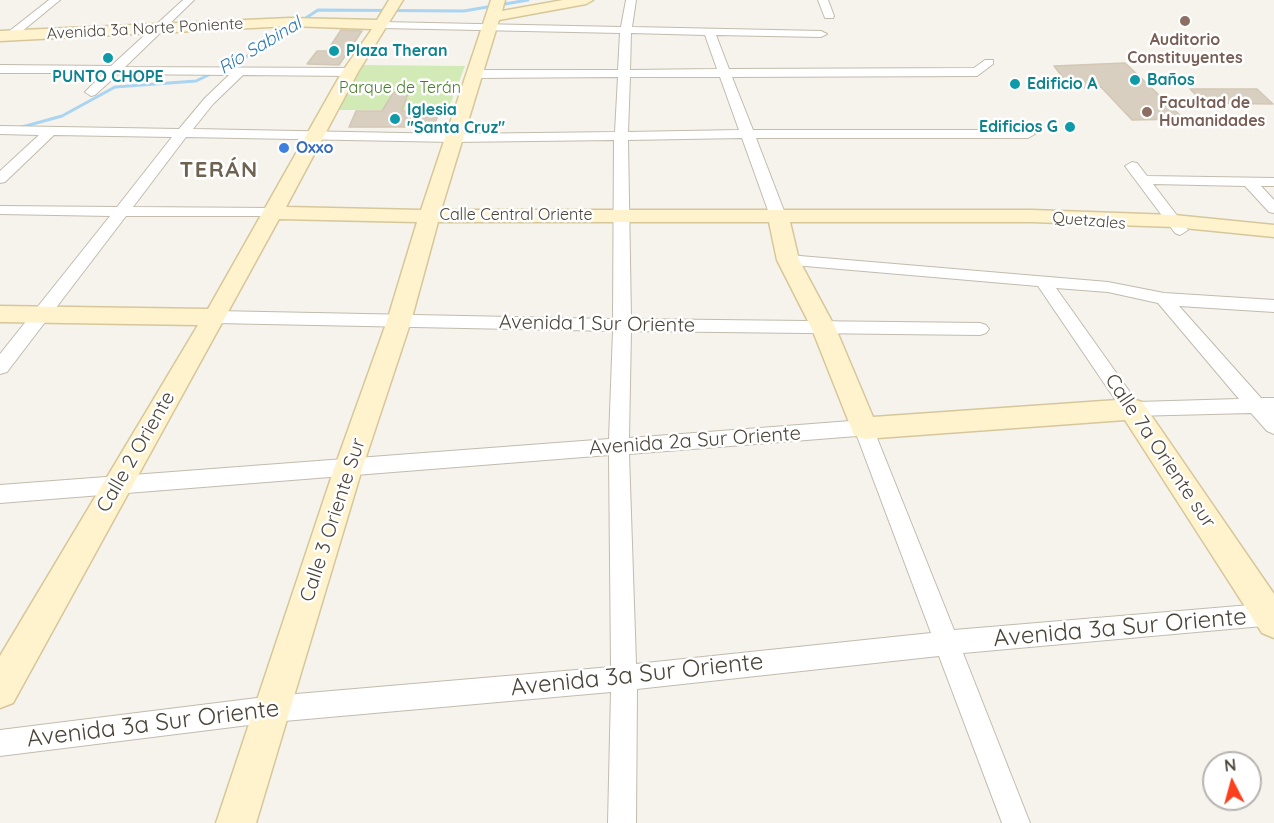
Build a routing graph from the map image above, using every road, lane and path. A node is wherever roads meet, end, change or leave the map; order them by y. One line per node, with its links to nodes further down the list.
1 (55, 0): 13 (street)
2 (189, 0): 9 (street)
3 (586, 0): 7 (main road)
4 (631, 0): 10 (street)
5 (823, 0): 8 (street)
6 (390, 11): 7 (street); 9 (main road, Avenida 3a Norte Poniente); 18 (main road, Calle 2 Oriente)
7 (495, 15): 10 (street); 20 (main road, Calle 3 Oriente Sur)
8 (829, 16)
9 (159, 29): 13 (main road, Avenida 3a Norte Poniente); 16 (street)
10 (626, 30): 11 (street); 21 (street)
11 (709, 31): 12 (street); 19 (street)
12 (821, 34)
13 (6, 35)
14 (988, 62): 19 (street)
15 (0, 69): 16 (street)
16 (118, 69): 17 (street); 22 (street)
17 (236, 71): 18 (street); 26 (street)
18 (350, 72): 28 (main road, Calle 2 Oriente)
19 (724, 73): 21 (street); 25 (street)
20 (476, 74): 21 (street); 30 (main road, Calle 3 Oriente Sur)
21 (624, 75): 29 (street)
22 (91, 92)
23 (0, 130): 24 (street)
24 (50, 131): 26 (street); 32 (street)
25 (748, 134): 27 (street); 29 (street); 42 (street)
26 (181, 135): 28 (street); 38 (street)
27 (1028, 135)
28 (314, 136): 30 (street); 39 (main road, Calle 2 Oriente)
29 (621, 136): 30 (street); 40 (street)
30 (454, 138): 41 (main road, Calle 3 Oriente Sur)
31 (1132, 166): 33 (street)
32 (0, 179)
33 (1142, 180): 34 (street); 44 (street)
34 (1248, 181): 35 (street); 36 (street)
35 (1274, 182)
36 (1274, 209)
37 (0, 210): 38 (street, Calle Central Oriente)
38 (122, 212): 39 (street, Calle Central Oriente); 51 (street)
39 (273, 213): 41 (main road, Calle Central Oriente); 53 (main road, Calle 2 Oriente)
40 (623, 215): 41 (main road, Calle Central Oriente); 42 (main road, Calle Central Oriente); 55 (street)
41 (429, 216): 54 (main road, Calle 3 Oriente Sur)
42 (778, 216): 43 (main road, Calle Central Oriente); 47 (main road)
43 (1032, 216): 44 (main road, Quetzales)
44 (1177, 226): 45 (main road); 46 (main road)
45 (1274, 231)
46 (1274, 240)
47 (788, 260): 48 (street); 56 (main road)
48 (1043, 282): 49 (street); 60 (street, Calle 7a Oriente sur)
49 (1164, 299): 50 (street); 59 (street)
50 (1274, 306)
51 (43, 313): 52 (main road); 53 (main road); 58 (street)
52 (0, 314)
53 (214, 316): 54 (street, Avenida 1 Sur Oriente); 65 (main road, Calle 2 Oriente)
54 (399, 321): 55 (street, Avenida 1 Sur Oriente); 64 (main road, Calle 3 Oriente Sur)
55 (622, 324): 56 (street, Avenida 1 Sur Oriente); 63 (street)
56 (824, 329): 57 (street, Avenida 1 Sur Oriente); 62 (main road)
57 (980, 329)
58 (0, 367)
59 (1266, 405): 60 (street, Avenida 2a Sur Oriente); 61 (street)
60 (1132, 409): 62 (main road, Avenida 2a Sur Oriente); 67 (main road, Calle 7a Oriente sur)
61 (1274, 426)
62 (864, 428): 63 (street, Avenida 2a Sur Oriente); 68 (street)
63 (619, 446): 64 (street, Avenida 2a Sur Oriente); 69 (street)
64 (348, 469): 65 (street, Avenida 2a Sur Oriente); 71 (main road, Calle 3 Oriente Sur)
65 (116, 487): 66 (street, Avenida 2a Sur Oriente); 70 (main road, Calle 2 Oriente)
66 (0, 495)
67 (1272, 617): 68 (street, Avenida 3a Sur Oriente)
68 (946, 643): 69 (street, Avenida 3a Sur Oriente); 75 (street)
69 (624, 678): 71 (street, Avenida 3a Sur Oriente); 74 (street)
70 (0, 690)
71 (273, 709): 72 (street, Avenida 3a Sur Oriente); 73 (main road, Calle 3 Oriente Sur)
72 (0, 743)
73 (236, 823)
74 (622, 823)
75 (1016, 823)

